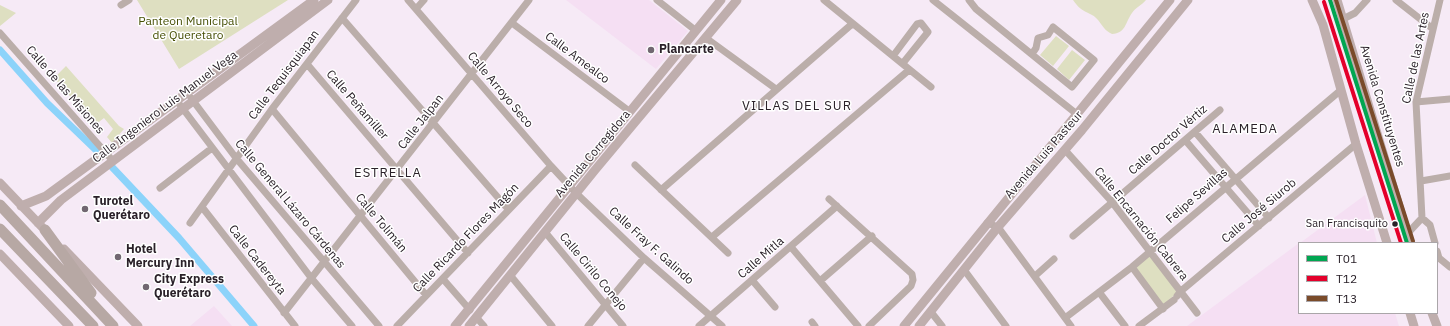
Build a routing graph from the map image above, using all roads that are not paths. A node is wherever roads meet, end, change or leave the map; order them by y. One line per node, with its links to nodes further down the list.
1 (129, 0): 21 (street)
2 (314, 0): 40 (main road, Calle Ingeniero Luis Manuel Vega)
3 (328, 0): 40 (main road, Calle Ingeniero Luis Manuel Vega)
4 (356, 0): 23 (street, Calle Tequisquiapan)
5 (408, 0): 22 (street, Calle Arroyo Seco)
6 (424, 0): 22 (street)
7 (529, 0): 25 (street, Calle Jalpan)
8 (657, 0): 28 (street)
9 (721, 0): 28 (main road, Avenida Corregidora)
10 (737, 0): 30 (main road, Avenida Corregidora)
11 (824, 0): 26 (street)
12 (934, 0): 47 (street)
13 (969, 0): 31 (street)
14 (1170, 0): 47 (main road, Avenida Luis Pasteur)
15 (1188, 0): 53 (main road, Avenida Luis Pasteur)
16 (1312, 0): 39 (main road)
17 (1337, 0): 24 (main road, Avenida Constituyentes)
18 (1367, 0): 24 (street)
19 (1396, 0): 27 (street)
20 (1440, 0): 27 (street, Calle de las Artes)
21 (121, 5)
22 (416, 9): 36 (street, Calle Arroyo Seco)
23 (342, 18): 33 (street, Calle Tequisquiapan); 48 (street)
24 (1343, 19): 89 (main road, Avenida Constituyentes)
25 (512, 23): 36 (street, Calle Jalpan); 46 (street, Calle Amealco)
26 (852, 24): 32 (street); 38 (street)
27 (1433, 29): 42 (street, Calle de las Artes)
28 (695, 30): 46 (main road, Avenida Corregidora)
29 (0, 33): 54 (street, Calle de las Misiones)
30 (706, 38): 38 (street); 70 (main road, Avenida Corregidora)
31 (1034, 51): 31 (street)
32 (893, 56): 34 (street); 34 (street)
33 (307, 64): 44 (street, Calle Tequisquiapan); 60 (street, Calle Peñamiller)
34 (903, 64): 35 (street)
35 (909, 70): 37 (street); 92 (street)
36 (472, 73): 48 (street, Calle Jalpan); 58 (street, Calle Arroyo Seco)
37 (931, 87)
38 (776, 89): 69 (street)
39 (1341, 90): 51 (main road); 62 (street, Felipe Sevillas)
40 (190, 97): 43 (main road, Calle Ingeniero Luis Manuel Vega); 55 (street, Calle General Lázaro Cárdenas)
41 (1450, 99): 42 (street)
42 (1416, 102): 63 (street, Calle de las Artes)
43 (180, 104): 52 (street, Calle General Lázaro Cárdenas); 54 (main road, Calle Ingeniero Luis Manuel Vega); 56 (main road, Calle Ingeniero Luis Manuel Vega)
44 (272, 109): 55 (street, Calle Tequisquiapan); 79 (street, Calle Tolimán)
45 (1220, 110): 49 (street, Calle Doctor Vértiz)
46 (629, 111): 65 (main road, Avenida Corregidora)
47 (1078, 115): 67 (main road, Avenida Luis Pasteur)
48 (434, 123): 60 (street, Calle Jalpan); 78 (street)
49 (1195, 132): 50 (street, Calle Doctor Vértiz); 62 (street)
50 (1185, 140): 66 (street); 73 (street, Calle Doctor Vértiz)
51 (1356, 144): 80 (street, Calle José Siurob); 93 (main road)
52 (212, 148): 59 (street, Calle General Lázaro Cárdenas); 68 (street)
53 (1065, 150): 71 (main road, Avenida Luis Pasteur); 73 (street, Calle Encarnación Cabrera)
54 (106, 154): 56 (street, Calle de las Misiones); 75 (main road, Calle Ingeniero Luis Manuel Vega)
55 (236, 158): 59 (street, Calle Tequisquiapan); 104 (street, Calle General Lázaro Cárdenas)
56 (113, 161): 85 (main road, Calle Ingeniero Luis Manuel Vega)
57 (635, 165): 69 (street)
58 (551, 166): 65 (street, Calle Arroyo Seco); 78 (street, Calle Ricardo Flores Magón)
59 (228, 169): 77 (street, Calle Tequisquiapan); 110 (street, Calle General Lázaro Cárdenas)
60 (397, 169): 79 (street, Calle Jalpan); 98 (street, Calle Peñamiller)
61 (1450, 176): 63 (street)
62 (1234, 178): 66 (street, Felipe Sevillas); 80 (street)
63 (1421, 181): 81 (street, Calle de las Artes)
64 (0, 183): 75 (main road)
65 (570, 184): 70 (street, Calle Arroyo Seco); 120 (main road, Avenida Corregidora)
66 (1225, 186): 84 (street); 97 (street, Felipe Sevillas)
67 (1018, 187): 71 (main road); 83 (main road, Avenida Luis Pasteur)
68 (160, 188)
69 (661, 190): 92 (street)
70 (576, 193): 88 (main road, Avenida Corregidora); 102 (street, Calle Fray F. Galindo)
71 (1026, 194): 86 (main road, Avenida Luis Pasteur)
72 (829, 199): 76 (street)
73 (1112, 202): 91 (street, Calle Doctor Vértiz); 97 (street, Calle Encarnación Cabrera)
74 (0, 205): 131 (highway)
75 (21, 206): 85 (main road)
76 (837, 206): 90 (street); 96 (street, Calle Mitla)
77 (202, 207): 82 (street, Calle Tequisquiapan); 122 (street, Calle Cadereyta)
78 (508, 209): 98 (street, Calle Ricardo Flores Magón)
79 (361, 217): 104 (street, Calle Jalpan); 115 (street, Calle Tolimán)
80 (1269, 218): 84 (street, Calle José Siurob)
81 (1422, 218): 89 (street); 95 (street)
82 (190, 223)
83 (987, 224): 86 (street); 147 (main road, Avenida Luis Pasteur)
84 (1259, 226): 116 (street, Calle José Siurob)
85 (42, 227): 131 (highway); 132 (main road)
86 (998, 227): 107 (main road, Avenida Luis Pasteur); 109 (street)
87 (0, 229): 130 (highway)
88 (545, 232): 108 (main road, Avenida Corregidora); 117 (street, Calle Cirilo Conejo)
89 (1407, 234): 94 (main road, Avenida Constituyentes)
90 (872, 236): 113 (street); 146 (street)
91 (1073, 236)
92 (712, 237): 99 (street)
93 (1387, 242)
94 (1410, 242)
95 (1435, 242)
96 (791, 247): 112 (street, Calle Mitla); 113 (street)
97 (1151, 251): 105 (street, Felipe Sevillas); 116 (street, Calle Encarnación Cabrera)
98 (468, 253): 111 (street, Calle Ricardo Flores Magón)
99 (728, 253)
100 (0, 254): 129 (main road)
101 (1438, 255): 106 (street)
102 (644, 258): 117 (street); 126 (street, Calle Fray F. Galindo)
103 (1054, 258): 109 (street)
104 (324, 262): 110 (street, Calle Jalpan); 135 (street, Calle General Lázaro Cárdenas)
105 (1132, 267): 114 (street, Felipe Sevillas); 119 (street)
106 (1450, 267)
107 (965, 271): 121 (main road, Avenida Luis Pasteur); 150 (street)
108 (510, 275): 127 (main road, Avenida Corregidora); 140 (street)
109 (1035, 276): 128 (street)
110 (312, 279): 122 (street, Calle Jalpan); 134 (street, Calle General Lázaro Cárdenas)
111 (443, 279): 115 (street, Calle Ricardo Flores Magón); 120 (street)
112 (752, 280): 118 (street); 126 (street, Calle Mitla)
113 (820, 281): 145 (street)
114 (1099, 292): 128 (street, Felipe Sevillas); 152 (street)
115 (426, 295): 136 (street, Calle Ricardo Flores Magón)
116 (1177, 296): 119 (street, Calle José Siurob); 123 (street, Calle Encarnación Cabrera)
117 (606, 304): 141 (street); 142 (street, Calle Cirilo Conejo)
118 (775, 307)
119 (1163, 309): 153 (street, Calle José Siurob)
120 (470, 310): 137 (main road, Avenida Corregidora)
121 (931, 312): 148 (main road, Avenida Luis Pasteur); 149 (street)
122 (284, 313): 133 (street, Calle Cadereyta)
123 (1197, 313)
124 (1410, 314): 154 (main road)
125 (1432, 314): 155 (main road)
126 (711, 315): 143 (street, Calle Mitla); 144 (street, Calle Fray F. Galindo)
127 (476, 317): 138 (main road, Avenida Corregidora); 139 (street)
128 (1065, 318): 151 (street)
129 (69, 326)
130 (93, 326)
131 (114, 326)
132 (138, 326)
133 (295, 326)
134 (352, 326)
135 (379, 326)
136 (397, 326)
137 (455, 326)
138 (469, 326)
139 (484, 326)
140 (552, 326)
141 (588, 326)
142 (624, 326)
143 (699, 326)
144 (722, 326)
145 (858, 326)
146 (868, 326)
147 (904, 326)
148 (920, 326)
149 (942, 326)
150 (1006, 326)
151 (1071, 326)
152 (1125, 326)
153 (1139, 326)
154 (1414, 326)
155 (1437, 326)

